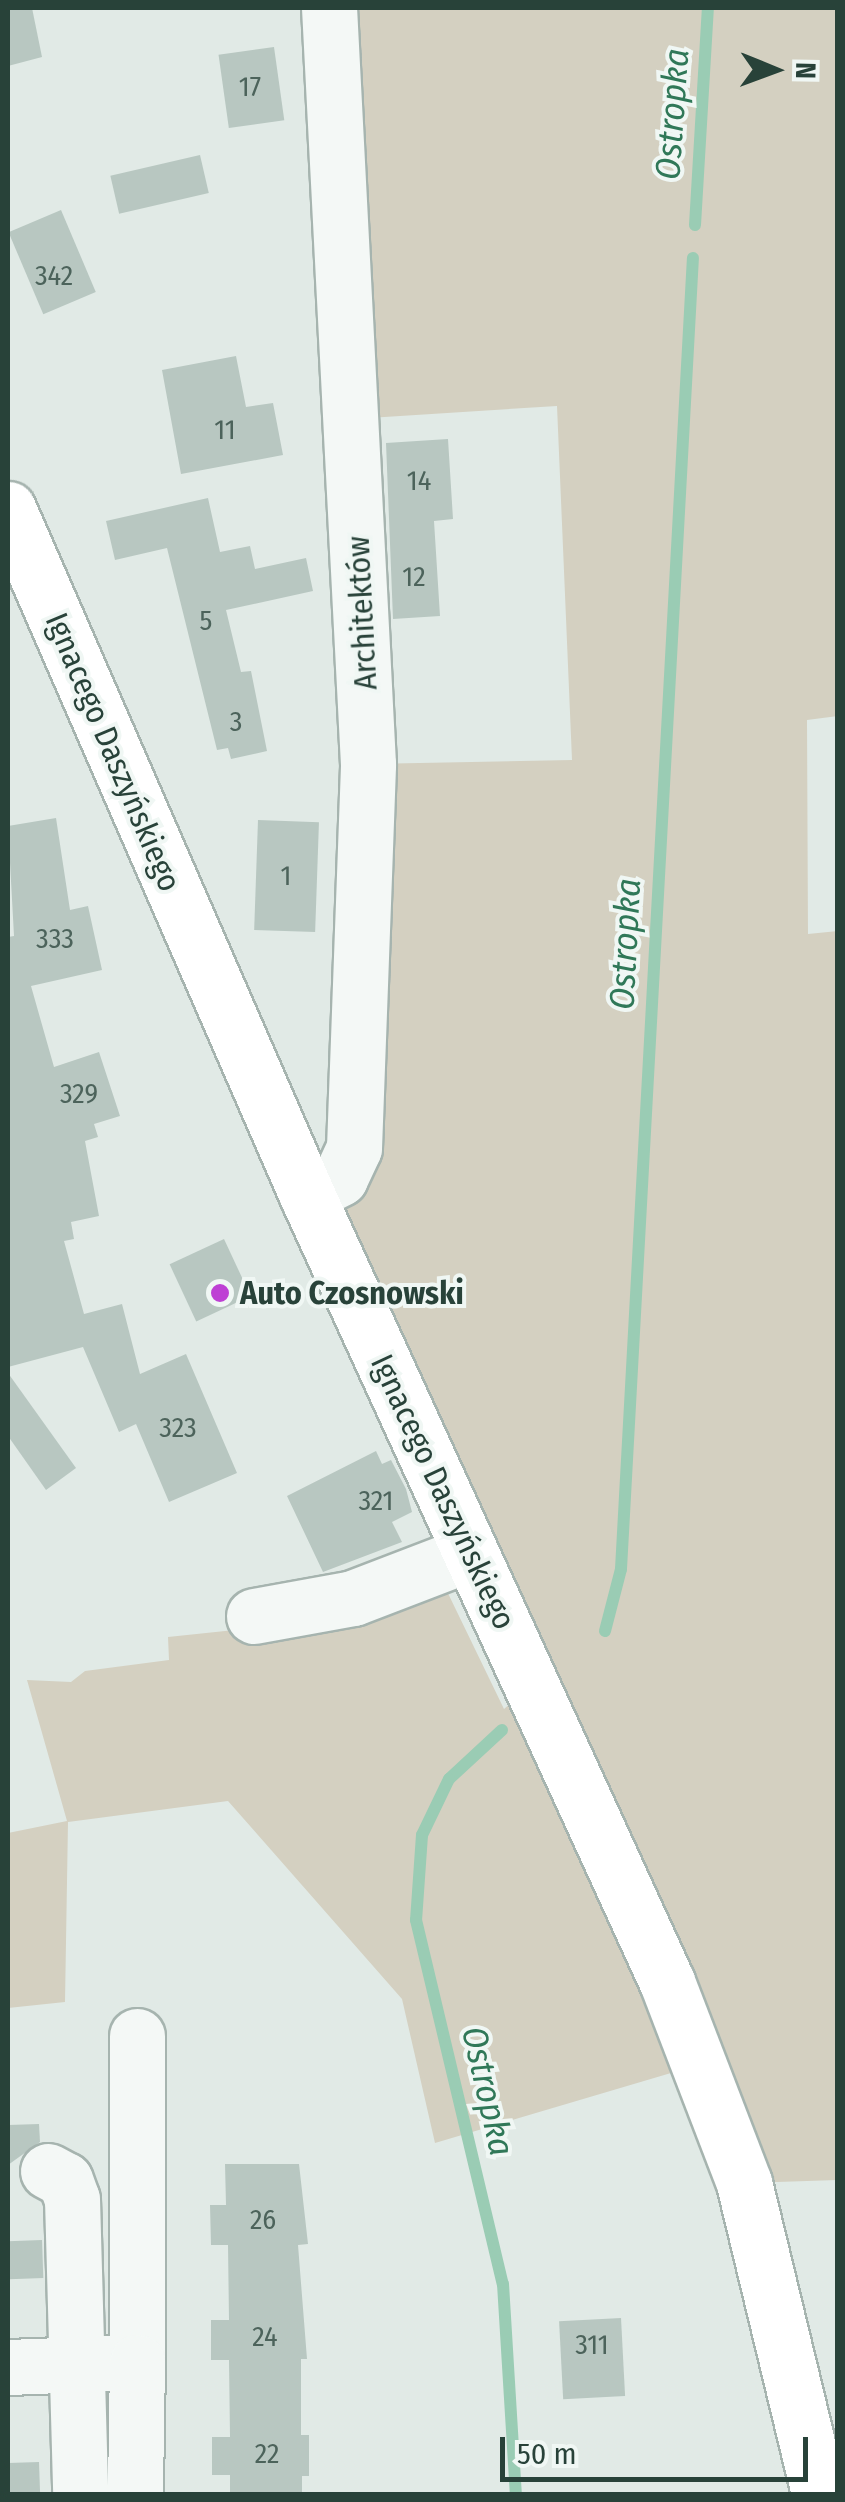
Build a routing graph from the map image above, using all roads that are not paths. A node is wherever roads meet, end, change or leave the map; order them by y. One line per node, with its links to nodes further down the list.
1 (330, 8): 3 (street, Architektów)
2 (8, 509): 3 (main road, Ignacego Daszyńskiego)
3 (307, 1196): 4 (main road, Ignacego Daszyńskiego)
4 (470, 1553): 5 (street); 13 (main road, Ignacego Daszyńskiego)
5 (254, 1616)
6 (137, 2036): 8 (street)
7 (48, 2170): 9 (street)
8 (136, 2362): 9 (street); 12 (street)
9 (79, 2364): 10 (street); 11 (street)
10 (8, 2367)
11 (80, 2494)
12 (135, 2494)
13 (819, 2494)

